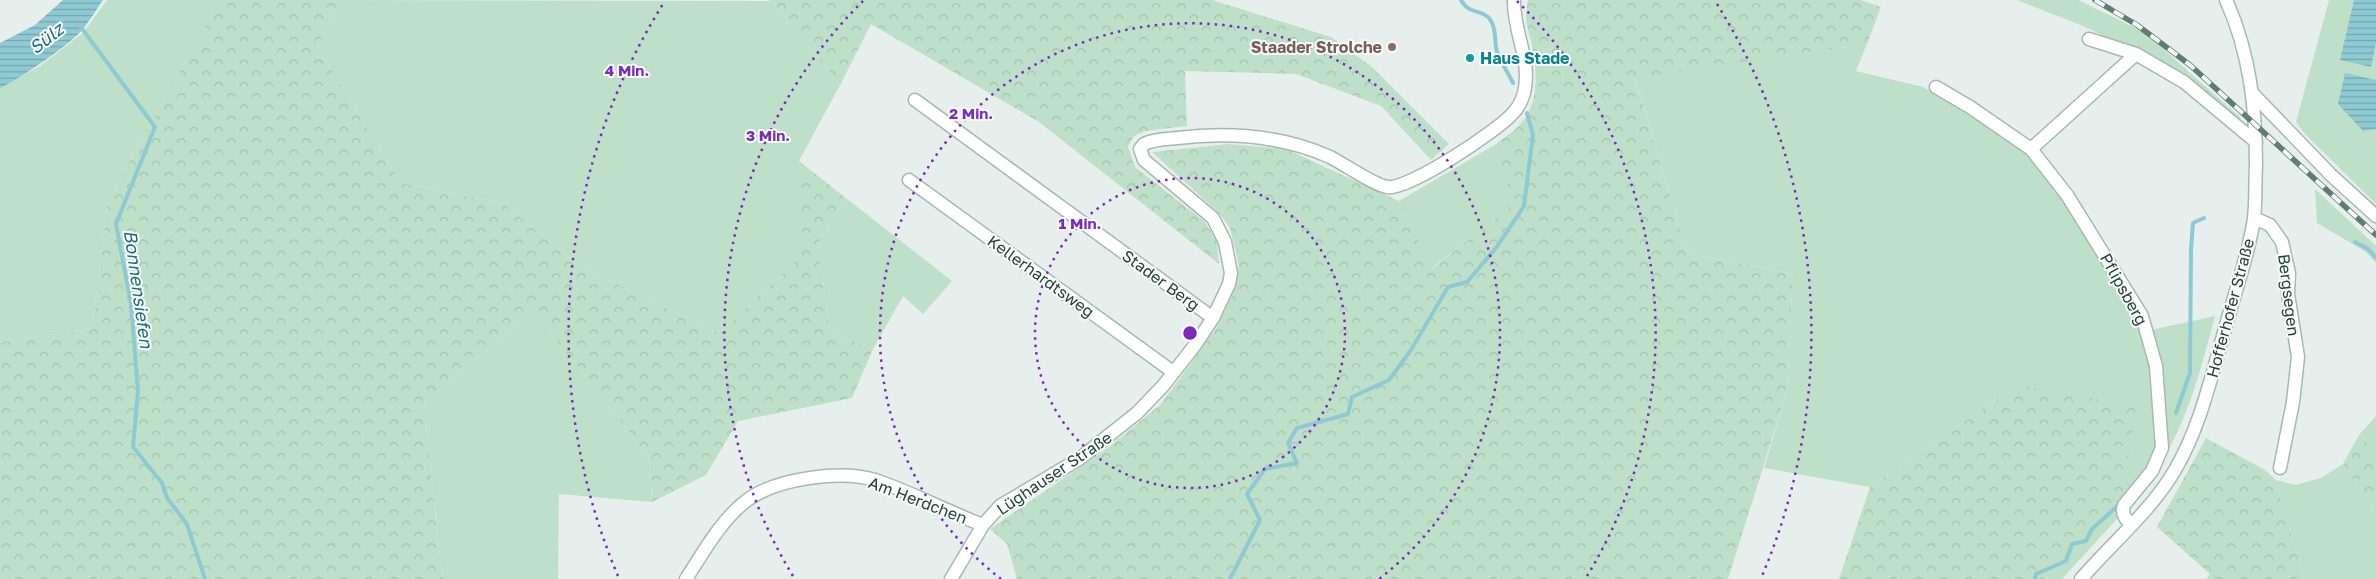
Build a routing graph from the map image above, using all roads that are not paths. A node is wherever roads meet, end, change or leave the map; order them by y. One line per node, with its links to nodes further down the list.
1 (1514, 0): 13 (street, Lüghauser Straße)
2 (2226, 0): 6 (street, Hofferhofer Straße)
3 (2089, 40): 4 (street)
4 (2136, 54): 8 (street); 9 (street)
5 (1936, 88): 9 (street, Pflipsberg)
6 (2253, 94): 8 (street, Hofferhofer Straße); 11 (street)
7 (915, 100): 13 (street, Stader Berg)
8 (2256, 142): 12 (street, Hofferhofer Straße)
9 (2031, 149): 17 (street, Pflipsberg)
10 (909, 180): 14 (street, Kellerhardtsweg)
11 (2376, 216)
12 (2254, 218): 15 (street, Bergsegen); 17 (street, Hofferhofer Straße)
13 (1213, 318): 14 (street, Lüghauser Straße)
14 (1173, 372): 16 (street, Lüghauser Straße)
15 (2280, 468)
16 (983, 525): 18 (street, Am Herdchen); 19 (street, Lüghauser Straße)
17 (2131, 525): 20 (street, Hofferhofer Straße)
18 (686, 579)
19 (951, 579)
20 (2081, 579)

